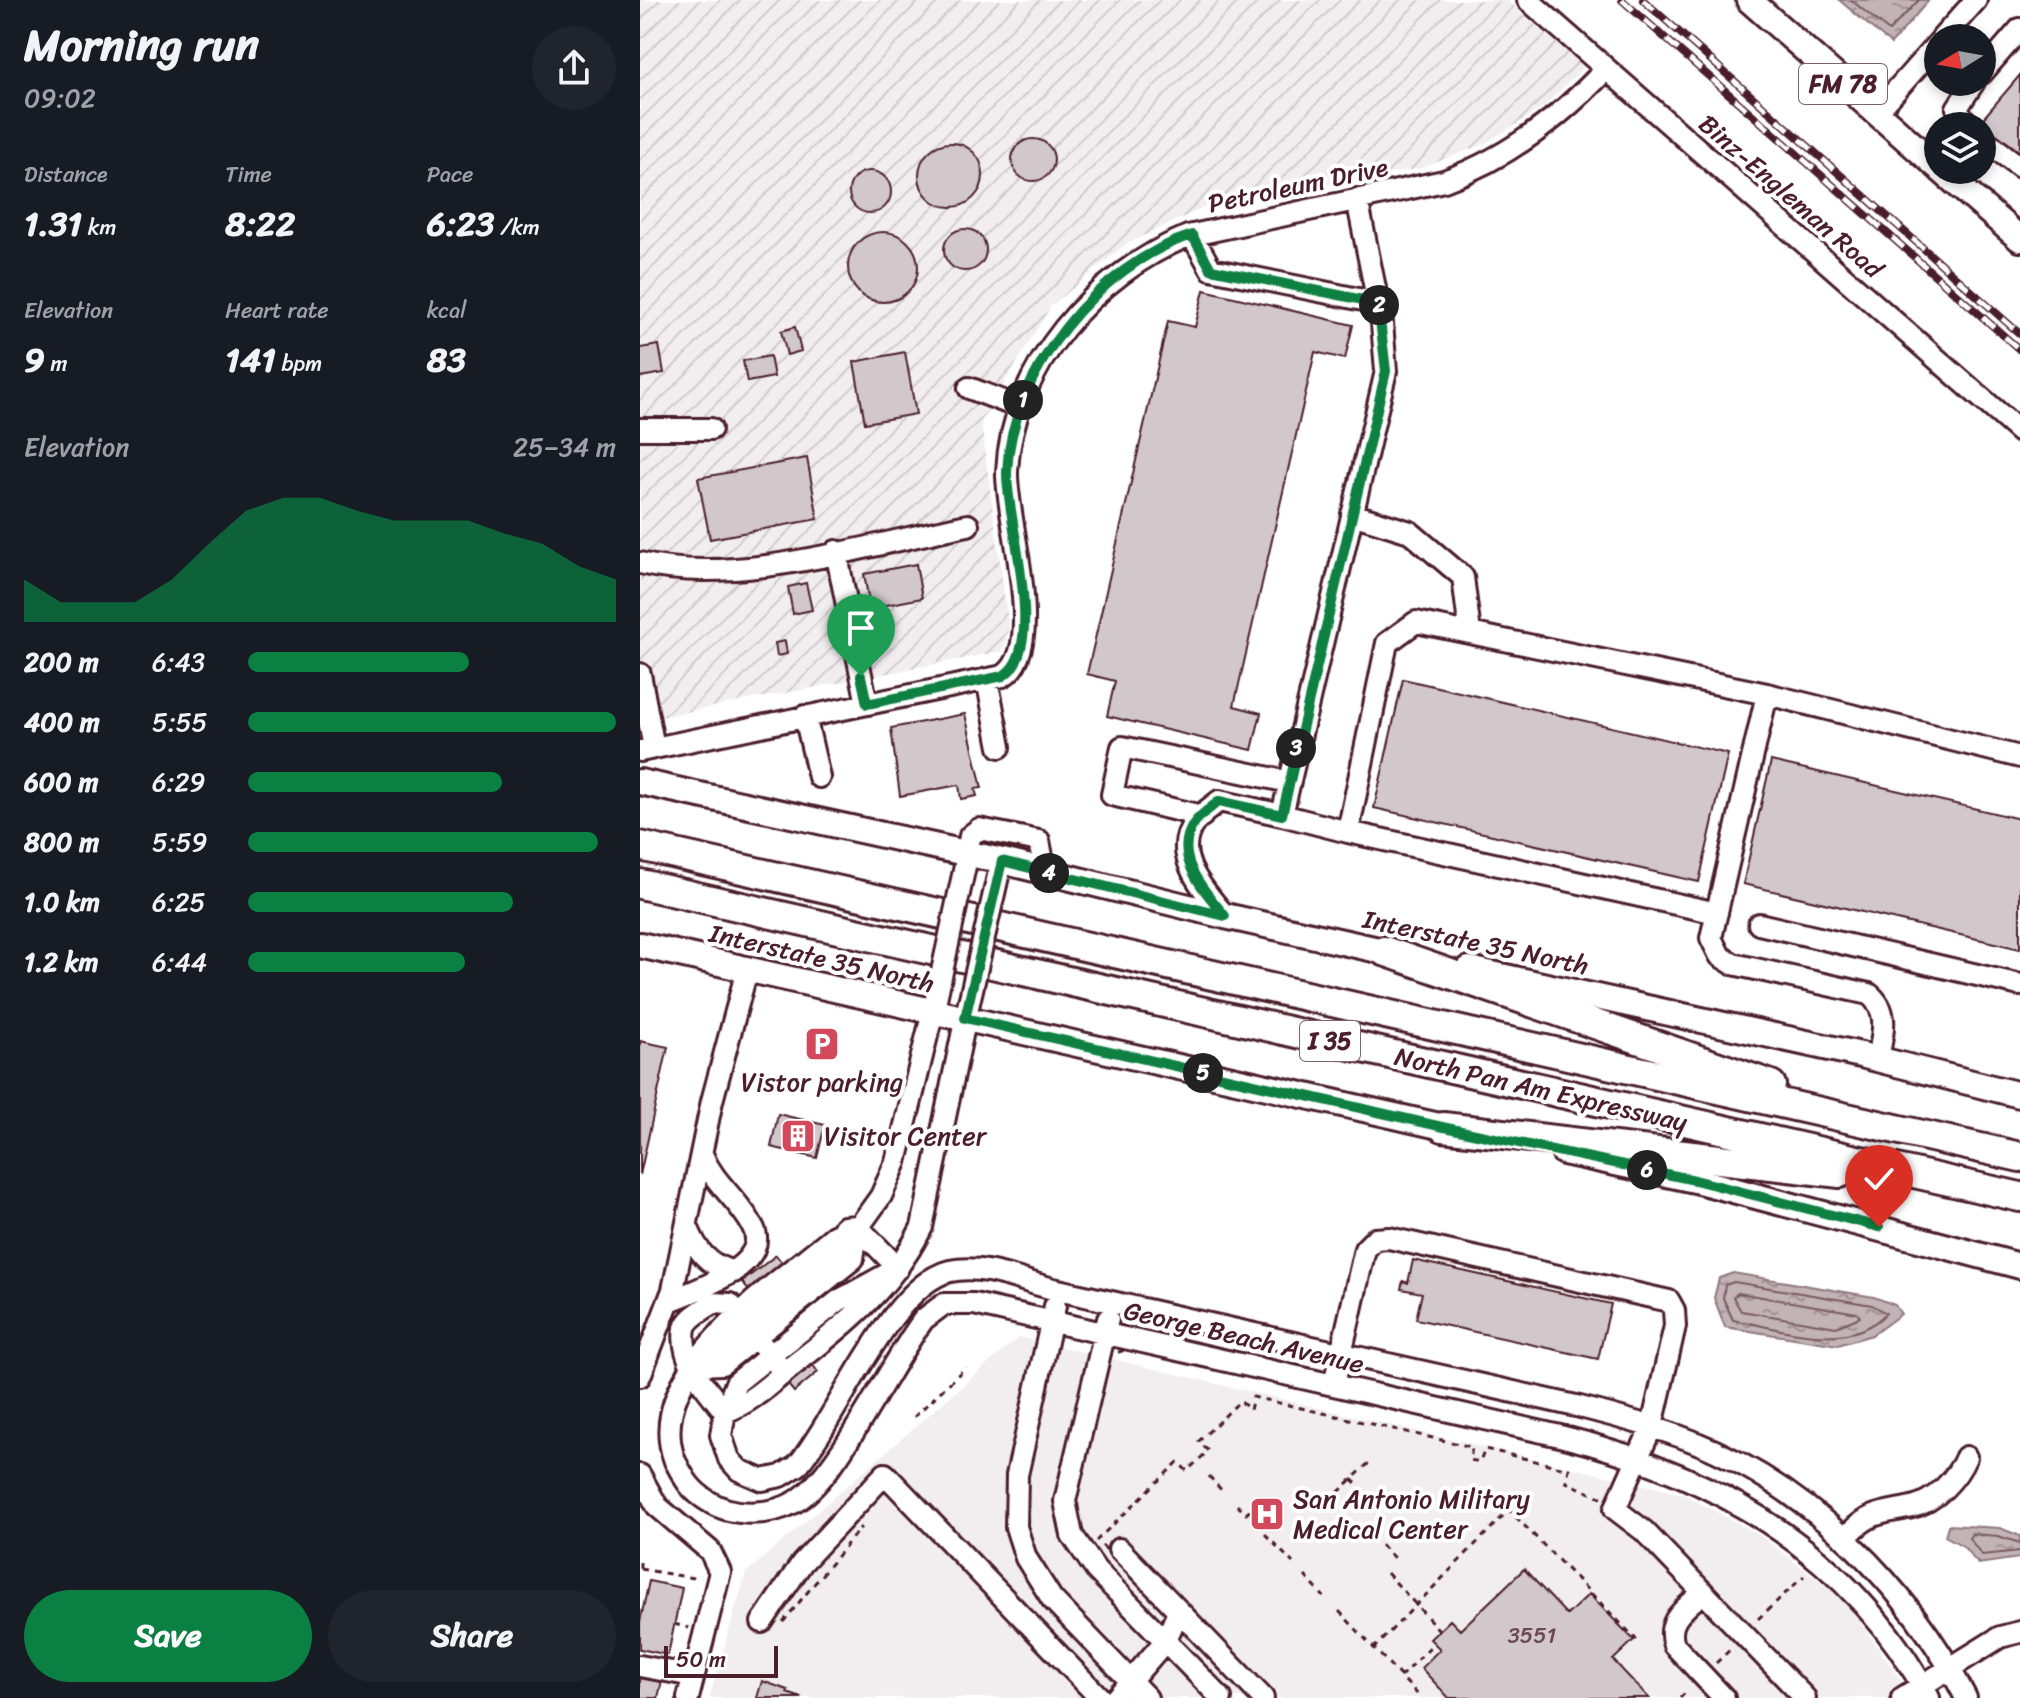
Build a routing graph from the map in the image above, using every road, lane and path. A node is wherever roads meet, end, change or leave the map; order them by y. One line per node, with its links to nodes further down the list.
1 (1528, 0): 8 (street, Binz-Engleman Road)
2 (1749, 0): 9 (main road, FM 78)
3 (1976, 0): 4 (street)
4 (1957, 24)
5 (2020, 29): 6 (street)
6 (1996, 54)
7 (1924, 62): 9 (street)
8 (1606, 69): 14 (street, Petroleum Drive); 22 (street, Binz-Engleman Road)
9 (1876, 113): 11 (main road, FM 78)
10 (1996, 149): 12 (street)
11 (1924, 155)
12 (2020, 167)
13 (1957, 184): 16 (main road, FM 78)
14 (1357, 199): 15 (street, Petroleum Drive); 17 (street)
15 (1192, 235): 17 (street); 19 (street, Petroleum Drive)
16 (2020, 239)
17 (1378, 303): 23 (street)
18 (969, 388): 19 (street)
19 (1021, 408): 29 (street, Petroleum Drive)
20 (640, 429): 21 (street)
21 (711, 429)
22 (2020, 432)
23 (1352, 514): 27 (street); 38 (street)
24 (968, 525): 25 (street)
25 (836, 551): 26 (street); 31 (street)
26 (640, 563)
27 (1470, 633): 30 (street); 41 (street)
28 (640, 674): 34 (street)
29 (987, 679): 31 (street, Petroleum Drive); 33 (street)
30 (1767, 694): 35 (street); 50 (street)
31 (867, 704): 32 (street, Petroleum Drive)
32 (805, 716): 34 (street, Petroleum Drive); 36 (street)
33 (1000, 747)
34 (647, 749)
35 (2020, 757)
36 (819, 777)
37 (640, 782): 45 (main road, Interstate 35 North)
38 (1289, 782): 39 (street); 40 (street)
39 (1282, 815): 40 (street); 41 (street)
40 (1202, 816): 51 (street)
41 (1348, 832): 50 (street)
42 (640, 834): 48 (highway)
43 (1007, 835): 45 (street); 46 (street); 47 (street)
44 (640, 846): 48 (highway, North Pan Am Expressway / I 35)
45 (966, 860): 46 (main road, Interstate 35 North); 57 (street, bridge)
46 (1000, 868): 47 (main road, Interstate 35 North); 58 (street, bridge)
47 (1045, 872): 51 (main road, Interstate 35 North)
48 (757, 873): 62 (highway, North Pan Am Expressway / I 35)
49 (640, 884): 65 (highway, North Pan Am Expressway / I 35)
50 (1717, 913): 59 (street)
51 (1225, 916): 54 (main road, Interstate 35 North)
52 (1759, 924): 56 (street)
53 (640, 945): 55 (main road, Interstate 35 North)
54 (1384, 951): 59 (main road, Interstate 35 North); 62 (highway)
55 (747, 970): 57 (main road, Interstate 35 North); 63 (street)
56 (2020, 985)
57 (935, 1005): 58 (main road, Interstate 35 North); 68 (street)
58 (967, 1013): 61 (main road, Interstate 35 North); 70 (street)
59 (1878, 1059): 60 (main road, Interstate 35 North)
60 (2020, 1095)
61 (1443, 1127): 66 (highway); 69 (main road, Interstate 35 North)
62 (1912, 1133): 64 (highway, North Pan Am Expressway / I 35)
63 (702, 1154): 67 (street); 71 (street)
64 (2020, 1157)
65 (2020, 1197)
66 (2020, 1208)
67 (687, 1226): 71 (street); 73 (street)
68 (857, 1226): 70 (street); 76 (street); 76 (street)
69 (2020, 1266)
70 (898, 1268): 78 (street); 80 (street)
71 (734, 1272): 73 (street)
72 (1058, 1290): 74 (street, George Beach Avenue); 75 (street); 86 (street, George Beach Avenue)
73 (670, 1301): 83 (street)
74 (1112, 1302): 77 (street); 79 (street, George Beach Avenue)
75 (1051, 1319): 77 (street, George Beach Avenue); 81 (street, George Beach Avenue); 135 (street)
76 (743, 1320): 80 (street); 81 (street); 81 (street)
77 (1105, 1332): 84 (street, George Beach Avenue); 125 (street)
78 (820, 1345): 80 (street); 85 (street)
79 (1342, 1354): 84 (street); 88 (street, George Beach Avenue); 88 (street)
80 (778, 1364): 85 (street); 86 (street)
81 (690, 1366): 86 (street)
82 (966, 1367): 87 (path)
83 (640, 1376)
84 (1334, 1384): 90 (street, George Beach Avenue)
85 (766, 1389): 86 (street)
86 (725, 1412)
87 (914, 1417)
88 (1652, 1426): 90 (street); 131 (street, George Beach Avenue)
89 (1966, 1457): 102 (street)
90 (1639, 1458): 114 (street); 137 (street, George Beach Avenue)
91 (1372, 1460): 95 (path)
92 (1196, 1463): 92 (path)
93 (640, 1475): 133 (street)
94 (1209, 1476): 96 (path)
95 (1352, 1479): 97 (path); 100 (path)
96 (1223, 1492)
97 (1370, 1498)
98 (1237, 1505): 99 (path)
99 (1253, 1508)
100 (1321, 1509)
101 (863, 1526): 120 (path)
102 (1850, 1533)
103 (1265, 1534): 108 (path)
104 (1381, 1545): 107 (path)
105 (1119, 1549): 118 (street)
106 (640, 1559): 109 (path)
107 (1398, 1562)
108 (1293, 1563)
109 (640, 1568): 113 (path)
110 (1387, 1573): 116 (path)
111 (1305, 1576): 115 (path)
112 (1804, 1576): 119 (path)
113 (708, 1581)
114 (1703, 1592): 146 (street); 147 (street)
115 (1324, 1597)
116 (1416, 1605): 123 (path); 126 (path); 129 (path)
117 (1339, 1611): 129 (path)
118 (1178, 1612): 125 (street); 143 (street)
119 (1758, 1619)
120 (768, 1620): 139 (street)
121 (674, 1624): 122 (path)
122 (697, 1629)
123 (1439, 1630)
124 (2020, 1632): 131 (street)
125 (1166, 1640): 135 (street); 142 (street)
126 (1637, 1640)
127 (1434, 1643): 134 (path)
128 (1733, 1647): 132 (path)
129 (1373, 1649): 134 (path)
130 (640, 1666): 133 (street)
131 (1950, 1668): 137 (street); 149 (street, George Beach Avenue)
132 (1708, 1672)
133 (693, 1676): 138 (street)
134 (1400, 1677): 144 (path)
135 (1129, 1679): 140 (street); 141 (street)
136 (1687, 1691): 145 (path)
137 (1926, 1692): 148 (street)
138 (688, 1698)
139 (1100, 1698)
140 (1116, 1698)
141 (1147, 1698)
142 (1221, 1698)
143 (1263, 1698)
144 (1421, 1698)
145 (1680, 1698)
146 (1724, 1698)
147 (1805, 1698)
148 (1902, 1698)
149 (1966, 1698)

